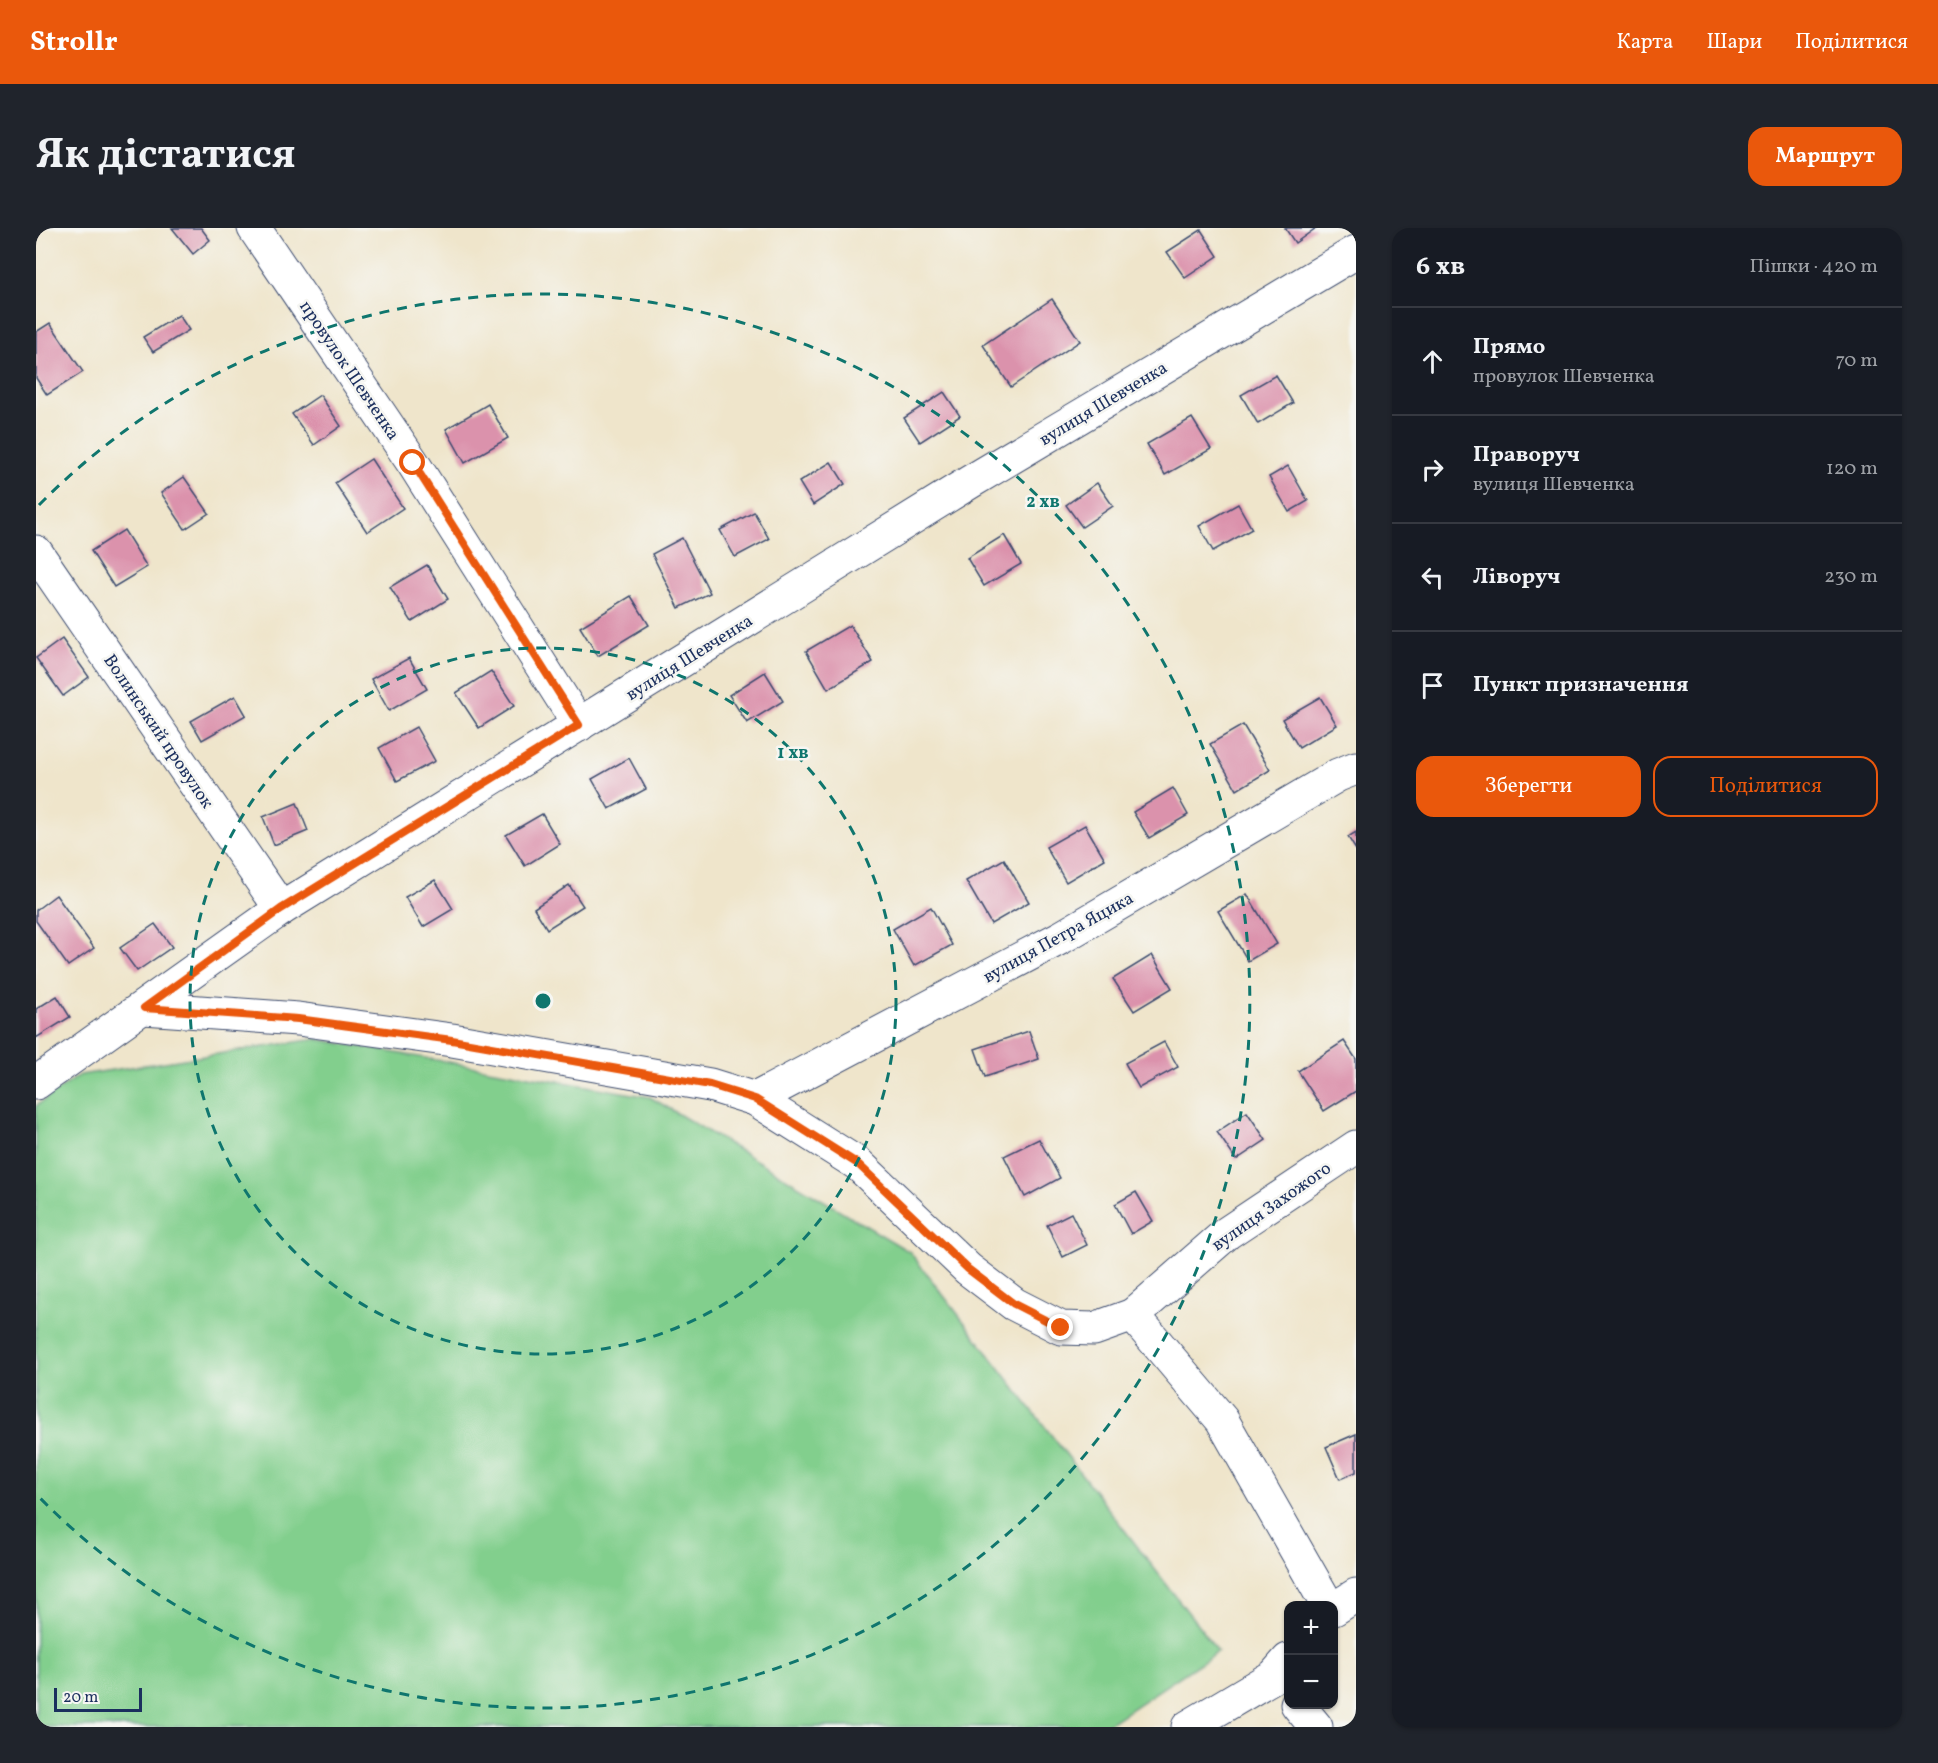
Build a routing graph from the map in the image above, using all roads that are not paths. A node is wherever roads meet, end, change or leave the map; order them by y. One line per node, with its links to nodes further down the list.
1 (254, 228): 4 (street, провулок Шевченка)
2 (1356, 252): 4 (street, вулиця Шевченка)
3 (36, 552): 6 (street, Волинський провулок)
4 (579, 725): 6 (street, вулиця Шевченка)
5 (1356, 768): 9 (street, вулиця Петра Яцика)
6 (281, 909): 7 (street, вулиця Шевченка)
7 (144, 1008): 8 (street, вулиця Шевченка); 9 (street)
8 (36, 1083)
9 (755, 1099): 11 (street)
10 (1356, 1147): 11 (street, вулиця Захожого)
11 (1133, 1315): 13 (street)
12 (1356, 1595): 14 (street)
13 (1326, 1601)
14 (1338, 1606)
15 (1284, 1677): 17 (street)
16 (1301, 1709): 18 (street)
17 (1188, 1727)
18 (1316, 1727)

